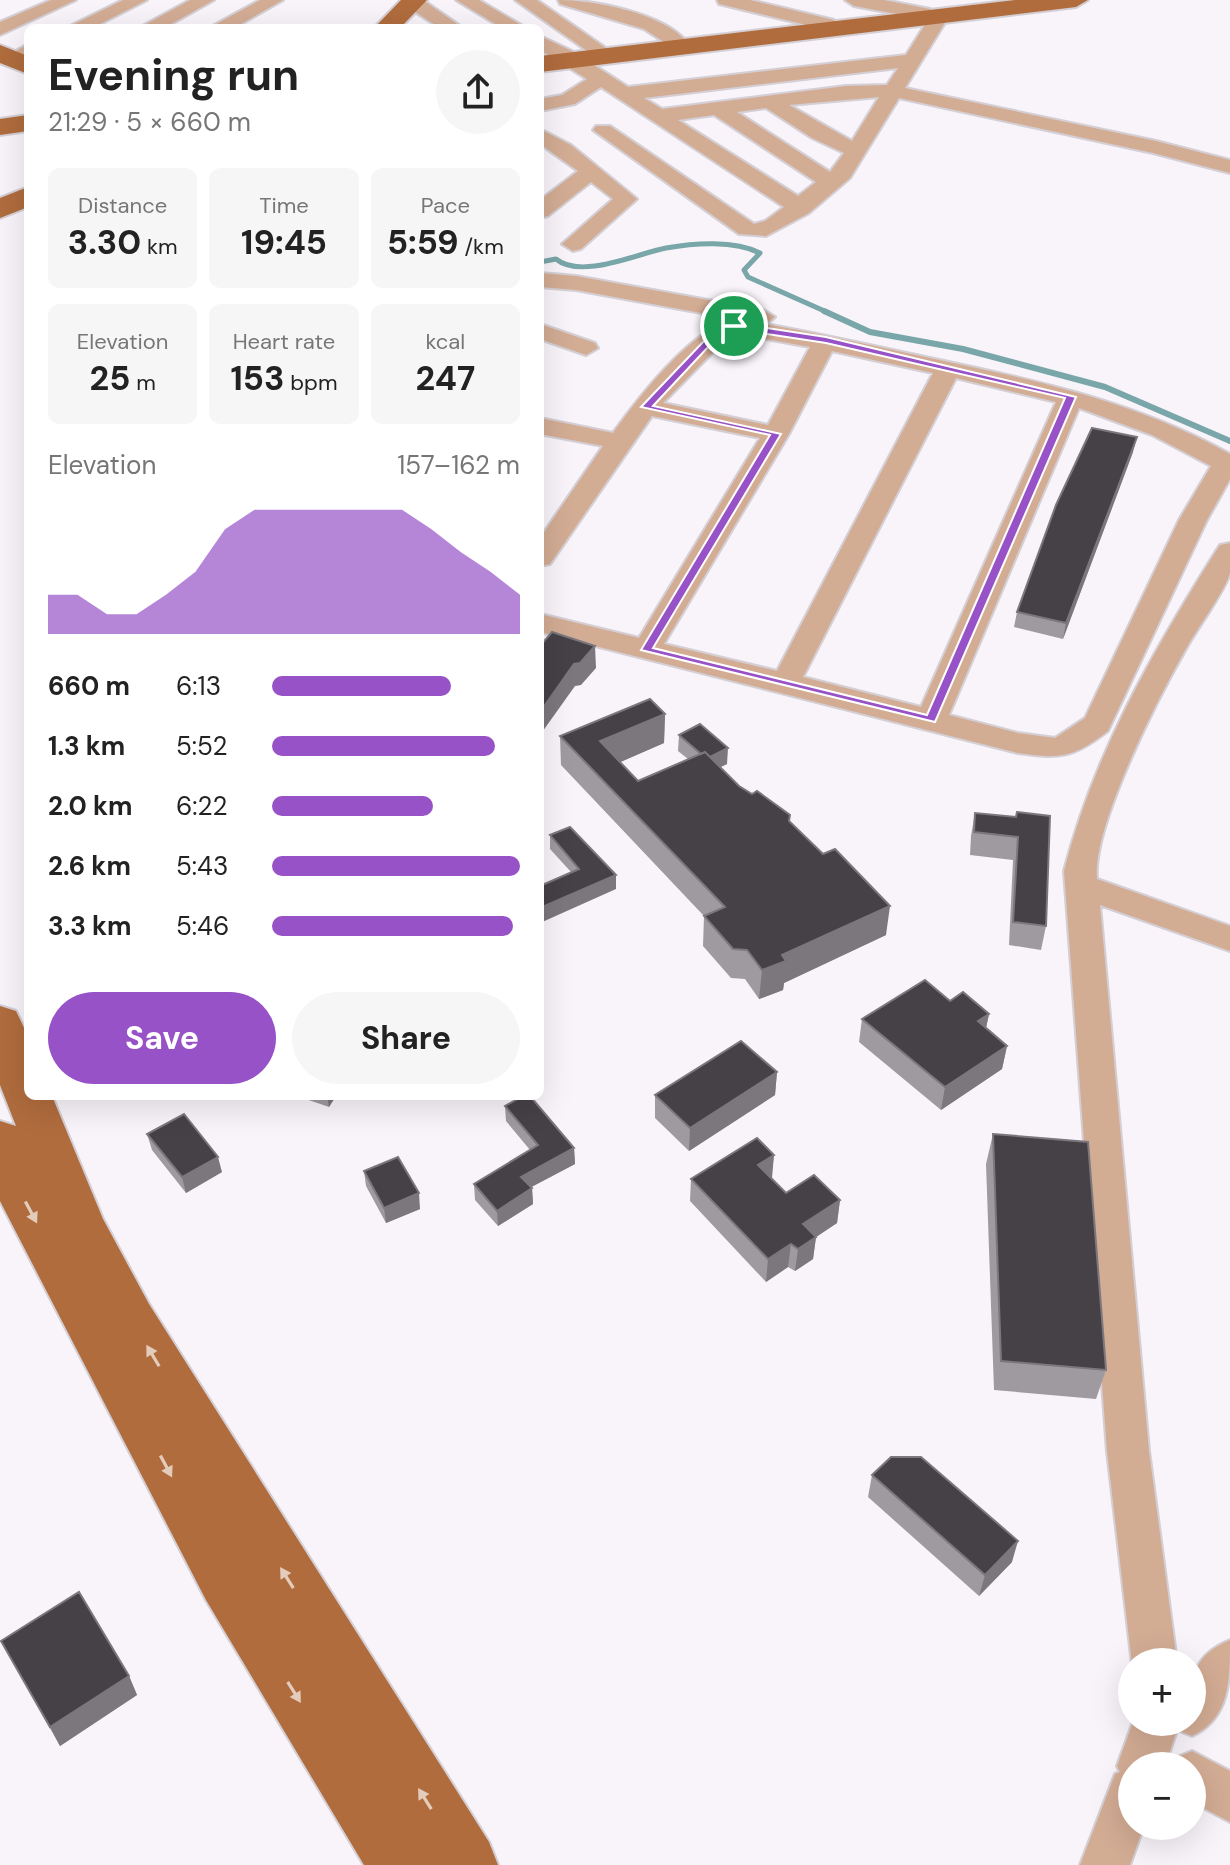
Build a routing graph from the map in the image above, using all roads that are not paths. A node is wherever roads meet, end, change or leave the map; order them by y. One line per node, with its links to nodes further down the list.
1 (67, 0): 25 (street)
2 (138, 0): 17 (street)
3 (205, 0): 18 (street)
4 (274, 0): 19 (street)
5 (388, 0): 20 (main road)
6 (465, 0): 23 (street)
7 (524, 0): 28 (street)
8 (726, 0): 24 (street)
9 (854, 0): 15 (street)
10 (1023, 0): 15 (main road)
11 (1076, 0): 15 (main road)
12 (414, 1): 21 (main road); 22 (street)
13 (575, 1): 16 (street)
14 (659, 7): 16 (street)
15 (936, 10): 24 (main road); 32 (main road); 33 (street)
16 (637, 20): 26 (street)
17 (85, 24)
18 (157, 24)
19 (227, 24)
20 (364, 24)
21 (390, 24)
22 (447, 24)
23 (509, 24)
24 (827, 24): 26 (main road)
25 (0, 29)
26 (677, 42): 28 (main road)
27 (0, 46): 30 (main road)
28 (600, 51): 32 (main road)
29 (0, 53): 31 (main road)
30 (24, 54)
31 (24, 55)
32 (554, 59): 34 (street)
33 (912, 60): 35 (street); 36 (street)
34 (600, 79): 36 (street); 38 (street)
35 (892, 91): 37 (street); 44 (street); 46 (street)
36 (624, 94): 40 (street)
37 (772, 103): 39 (street); 44 (street)
38 (544, 104)
39 (718, 109): 40 (street); 48 (street)
40 (653, 113): 41 (street); 51 (street)
41 (603, 130): 43 (street); 51 (street)
42 (544, 137): 43 (street)
43 (564, 149): 45 (street); 47 (street)
44 (857, 151): 48 (street)
45 (544, 162)
46 (1230, 167)
47 (592, 171): 50 (street); 55 (street)
48 (831, 182): 51 (street)
49 (24, 198): 52 (main road)
50 (544, 208)
51 (801, 208)
52 (0, 209)
53 (24, 210): 54 (main road)
54 (0, 219)
55 (573, 244)
56 (544, 280): 66 (street)
57 (544, 332): 59 (street)
58 (826, 340): 60 (street); 62 (street); 64 (street)
59 (586, 348)
60 (948, 369): 61 (street); 71 (street)
61 (1071, 397): 72 (street); 72 (street)
62 (646, 407): 64 (street); 65 (street)
63 (544, 427): 65 (street)
64 (776, 434): 70 (street)
65 (622, 442): 68 (street)
66 (1230, 450)
67 (1230, 551): 73 (street)
68 (544, 552)
69 (544, 624): 70 (street)
70 (646, 650): 71 (street)
71 (786, 682): 72 (street)
72 (931, 720)
73 (1081, 886): 74 (street); 79 (street)
74 (1230, 939)
75 (0, 1023): 76 (main road)
76 (24, 1086)
77 (30, 1100): 86 (main road, one-way to 77)
78 (0, 1140): 85 (main road, one-way to 85)
79 (1152, 1648)
80 (1230, 1662): 81 (street)
81 (1206, 1694)
82 (1206, 1783): 83 (street)
83 (1230, 1798)
84 (1118, 1840): 87 (street)
85 (400, 1865)
86 (466, 1865)
87 (1105, 1865)

